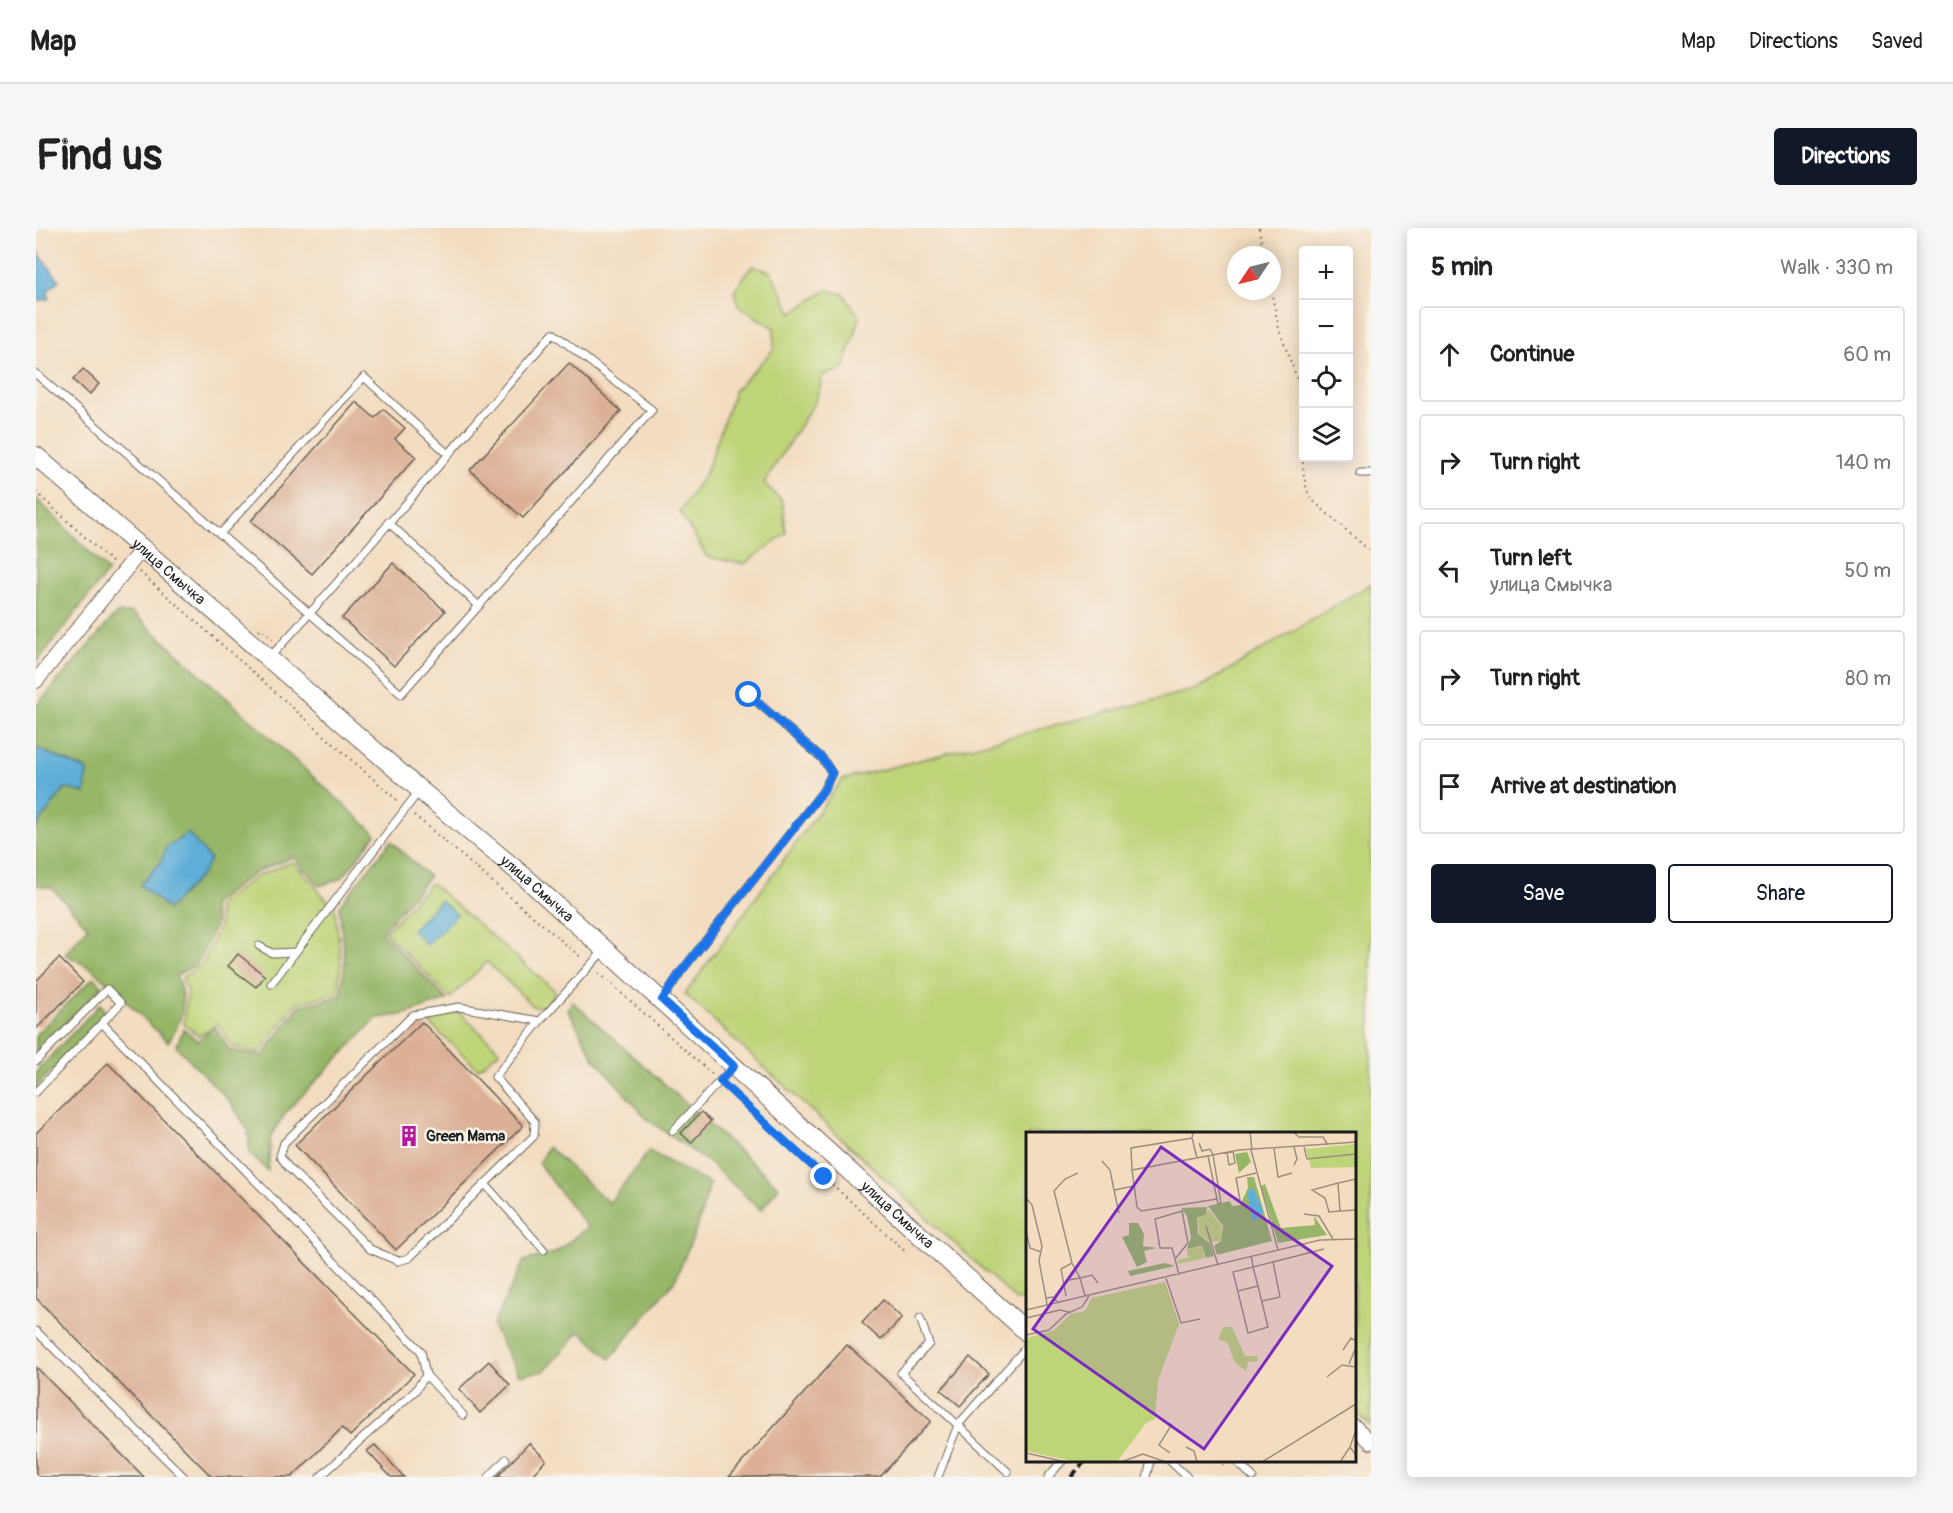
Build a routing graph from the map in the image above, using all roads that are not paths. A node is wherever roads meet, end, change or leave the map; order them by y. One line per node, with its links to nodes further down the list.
1 (36, 374): 7 (lane)
2 (448, 454): 6 (lane); 7 (lane); 9 (lane)
3 (36, 456): 8 (street, улица Смычка)
4 (1371, 472): 5 (lane)
5 (1360, 473)
6 (388, 522): 9 (lane); 10 (lane)
7 (220, 534): 10 (lane)
8 (142, 549): 11 (street, улица Смычка); 12 (street)
9 (479, 606): 10 (lane)
10 (310, 612): 11 (lane)
11 (270, 657): 14 (street, улица Смычка)
12 (36, 681)
13 (749, 695): 19 (lane)
14 (420, 790): 16 (street, улица Смычка); 17 (lane)
15 (259, 946): 17 (lane)
16 (605, 949): 19 (street, улица Смычка); 20 (lane)
17 (295, 952): 18 (lane)
18 (271, 984)
19 (662, 1000): 23 (street, улица Смычка)
20 (540, 1021): 26 (lane); 26 (lane)
21 (102, 1023): 22 (lane); 24 (lane); 32 (lane)
22 (36, 1061)
23 (734, 1066): 25 (lane); 29 (street, улица Смычка)
24 (36, 1092)
25 (673, 1131)
26 (484, 1184): 27 (lane)
27 (544, 1250)
28 (920, 1318): 34 (lane)
29 (1020, 1319)
30 (36, 1331): 44 (lane)
31 (1026, 1348): 34 (lane)
32 (426, 1375): 33 (lane); 43 (lane)
33 (463, 1415)
34 (958, 1425): 42 (lane); 46 (lane)
35 (1356, 1428): 36 (street)
36 (1371, 1442)
37 (506, 1459): 45 (lane)
38 (1062, 1462): 47 (lane)
39 (1151, 1462): 48 (lane)
40 (1170, 1462): 49 (lane)
41 (1236, 1462): 50 (lane)
42 (1008, 1472)
43 (323, 1476)
44 (184, 1477)
45 (489, 1477)
46 (938, 1477)
47 (1048, 1477)
48 (1147, 1477)
49 (1187, 1477)
50 (1253, 1477)

